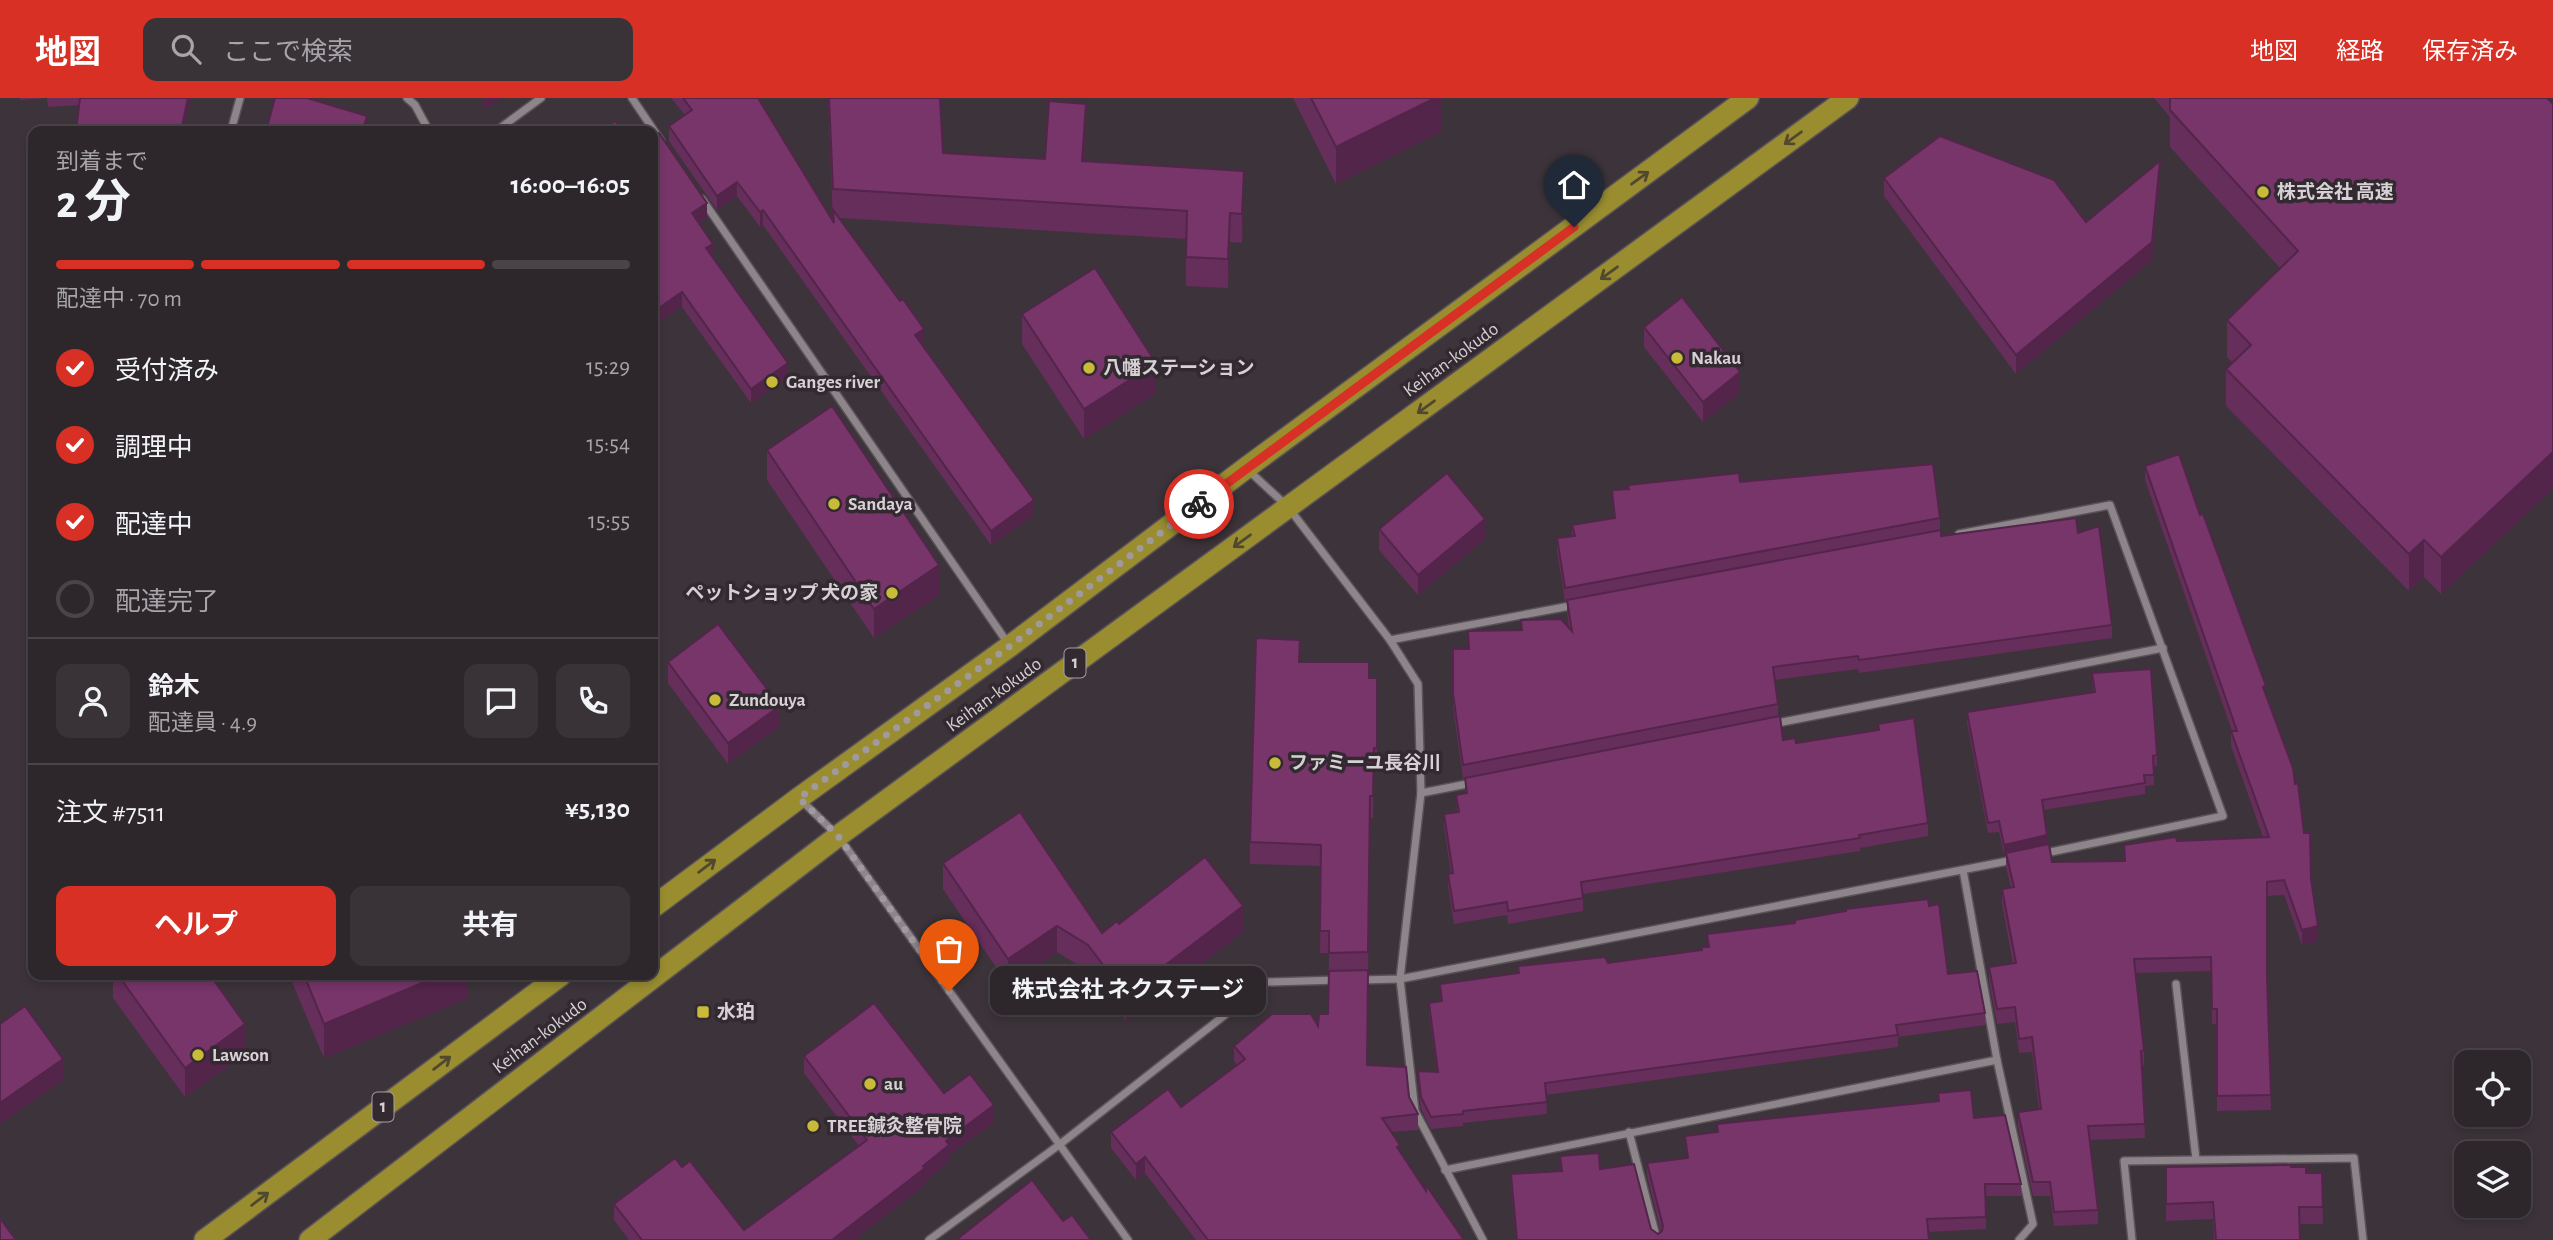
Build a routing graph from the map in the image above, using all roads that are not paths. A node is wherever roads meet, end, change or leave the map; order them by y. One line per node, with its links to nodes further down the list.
1 (240, 98): 7 (street)
2 (407, 98): 8 (street)
3 (541, 98): 9 (street)
4 (632, 98): 10 (street)
5 (1748, 98): 14 (highway, Keihan-kokudo, one-way to 5)
6 (1848, 98): 15 (highway, Keihan-kokudo / 1, one-way to 15)
7 (232, 126)
8 (426, 126)
9 (503, 126)
10 (651, 126)
11 (658, 137): 12 (street)
12 (663, 144)
13 (695, 189): 19 (street)
14 (1246, 468): 15 (street); 19 (highway, Keihan-kokudo)
15 (1288, 508): 18 (street); 25 (highway, Keihan-kokudo / 1, one-way to 25)
16 (1947, 536): 20 (street)
17 (1580, 604): 18 (street)
18 (1390, 640): 23 (street)
19 (1010, 646): 24 (highway, Keihan-kokudo)
20 (2163, 648): 21 (street); 26 (street)
21 (1765, 726)
22 (1476, 782): 23 (street)
23 (1421, 793): 31 (street)
24 (799, 798): 25 (street); 29 (highway, Keihan-kokudo, one-way to 24)
25 (838, 836): 30 (highway, Keihan-kokudo / 1); 37 (street)
26 (2032, 856)
27 (2018, 859): 28 (street)
28 (1964, 870): 31 (street); 35 (street)
29 (658, 902)
30 (658, 974)
31 (1400, 979): 37 (street); 39 (street)
32 (554, 980): 40 (highway, Keihan-kokudo / 1, one-way to 32)
33 (650, 980): 41 (highway, Keihan-kokudo / 1)
34 (2176, 984): 38 (street)
35 (1997, 1060): 36 (street); 46 (street)
36 (1629, 1132): 39 (street); 45 (street)
37 (1059, 1146): 42 (street); 43 (street)
38 (2196, 1159): 47 (street); 48 (street)
39 (1445, 1170): 44 (street)
40 (205, 1240)
41 (310, 1240)
42 (929, 1240)
43 (1128, 1240)
44 (1483, 1240)
45 (1657, 1240)
46 (2018, 1240)
47 (2132, 1240)
48 (2363, 1240)

